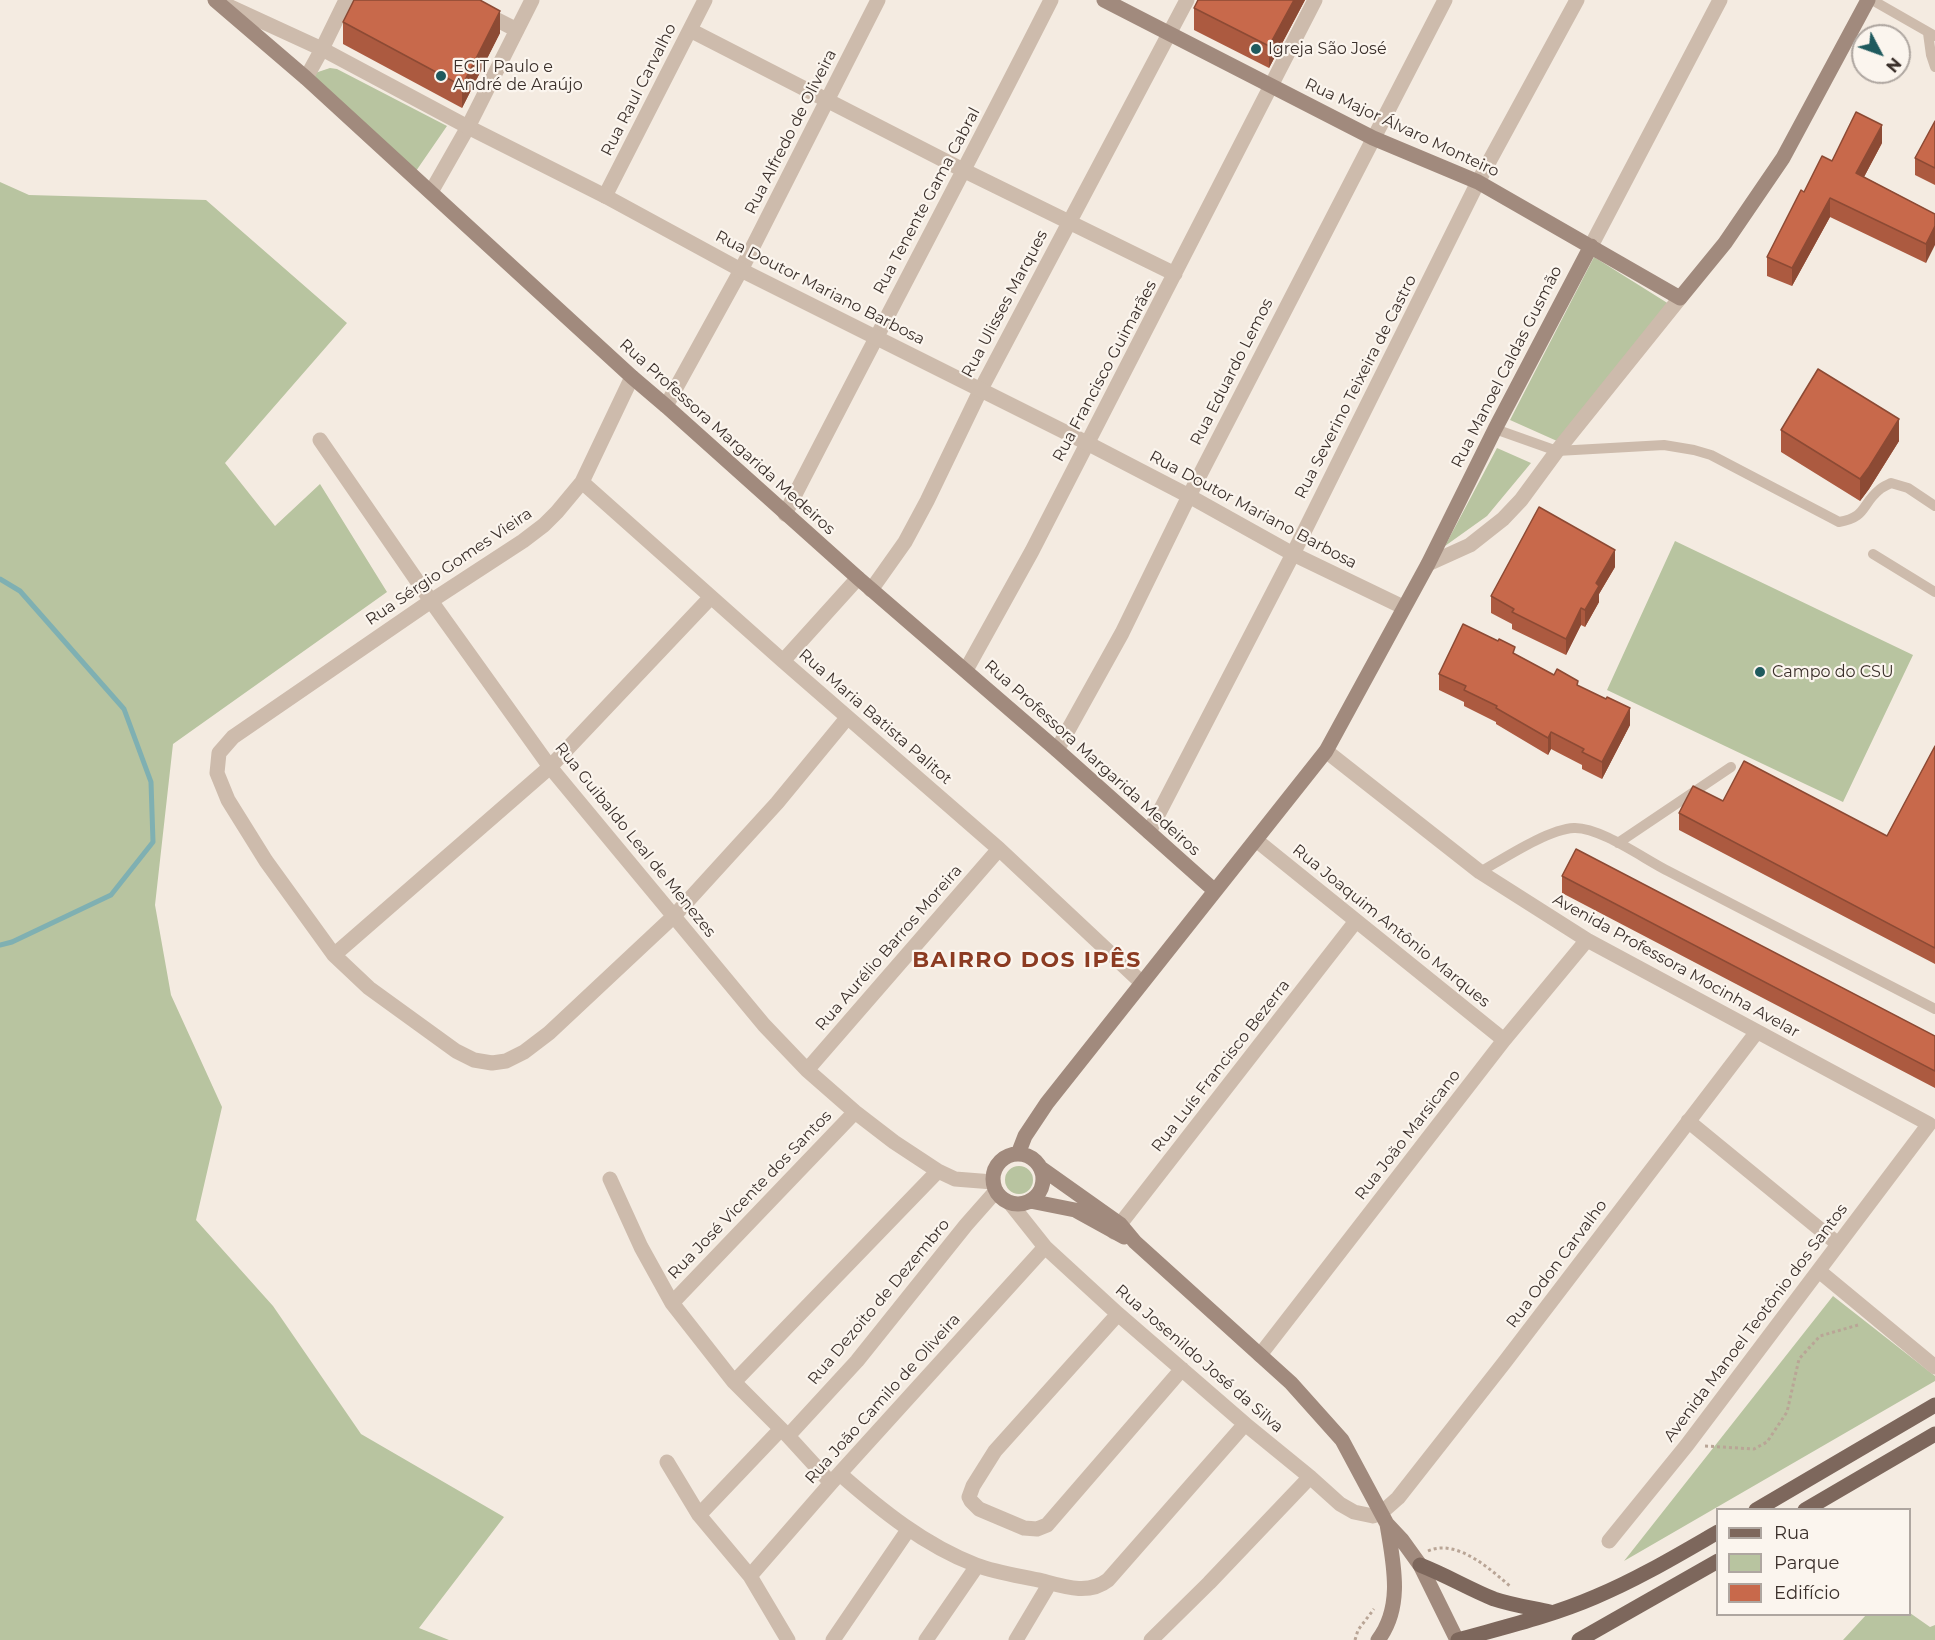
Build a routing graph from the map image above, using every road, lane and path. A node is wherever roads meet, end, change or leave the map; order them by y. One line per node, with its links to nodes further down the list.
1 (346, 0): 19 (street)
2 (458, 0): 15 (street)
3 (532, 0): 15 (street)
4 (705, 0): 16 (street, Rua Raul Carvalho)
5 (878, 0): 23 (street, Rua Alfredo de Oliveira)
6 (1051, 0): 26 (street, Rua Tenente Gama Cabral)
7 (1104, 0): 17 (main road, Rua Major Álvaro Monteiro)
8 (1187, 0): 17 (street, Rua Ulisses Marques)
9 (1315, 0): 22 (street, Rua Francisco Guimarães)
10 (1445, 0): 25 (street, Rua Eduardo Lemos)
11 (1577, 0): 27 (street, Rua Severino Teixeira de Castro)
12 (1720, 0): 31 (street, Rua Manoel Caldas Gusmão)
13 (1870, 0): 18 (lane); 34 (main road)
14 (218, 2): 19 (street, Rua Doutor Mariano Barbosa); 21 (main road, Rua Professora Margarida Medeiros)
15 (517, 30): 24 (street)
16 (690, 30): 23 (street); 29 (street, Rua Raul Carvalho)
17 (1170, 34): 22 (main road, Rua Major Álvaro Monteiro); 30 (street, Rua Ulisses Marques)
18 (1932, 34): 20 (lane)
19 (322, 49): 21 (street); 24 (street, Rua Doutor Mariano Barbosa)
20 (1935, 67)
21 (306, 78): 28 (main road, Rua Professora Margarida Medeiros)
22 (1270, 85): 25 (main road, Rua Major Álvaro Monteiro); 33 (street, Rua Francisco Guimarães)
23 (827, 99): 26 (street); 32 (street, Rua Alfredo de Oliveira)
24 (468, 127): 28 (street); 29 (street, Rua Doutor Mariano Barbosa)
25 (1373, 138): 27 (main road, Rua Major Álvaro Monteiro); 44 (street, Rua Eduardo Lemos)
26 (965, 171): 30 (street); 35 (street, Rua Tenente Gama Cabral)
27 (1478, 182): 31 (main road, Rua Major Álvaro Monteiro); 47 (street, Rua Severino Teixeira de Castro)
28 (430, 192): 36 (main road, Rua Professora Margarida Medeiros)
29 (606, 196): 32 (street, Rua Doutor Mariano Barbosa)
30 (1068, 222): 33 (street); 37 (street, Rua Ulisses Marques)
31 (1591, 246): 34 (main road, Rua Major Álvaro Monteiro); 39 (main road, Rua Manoel Caldas Gusmão)
32 (741, 270): 35 (street, Rua Doutor Mariano Barbosa); 38 (street, Rua Alfredo de Oliveira)
33 (1175, 274): 41 (street, Rua Francisco Guimarães)
34 (1680, 298): 42 (street)
35 (877, 336): 37 (street, Rua Doutor Mariano Barbosa); 46 (street, Rua Tenente Gama Cabral)
36 (632, 377): 38 (main road, Rua Professora Margarida Medeiros); 43 (street, Rua Sérgio Gomes Vieira)
37 (981, 389): 41 (street, Rua Doutor Mariano Barbosa); 51 (street, Rua Ulisses Marques)
38 (666, 406): 46 (main road, Rua Professora Margarida Medeiros)
39 (1495, 429): 42 (lane); 49 (main road, Rua Manoel Caldas Gusmão)
40 (320, 440): 54 (street, Rua Guibaldo Leal de Menezes)
41 (1087, 443): 44 (street, Rua Doutor Mariano Barbosa); 57 (street, Rua Francisco Guimarães)
42 (1557, 451): 45 (lane); 49 (street)
43 (582, 482): 53 (street, Rua Maria Batista Palitot); 54 (street, Rua Sérgio Gomes Vieira)
44 (1189, 496): 47 (street, Rua Doutor Mariano Barbosa); 59 (street, Rua Eduardo Lemos)
45 (1935, 506)
46 (786, 514): 50 (main road, Rua Professora Margarida Medeiros)
47 (1293, 554): 55 (street, Rua Doutor Mariano Barbosa); 63 (street, Rua Severino Teixeira de Castro)
48 (1873, 554): 52 (lane)
49 (1428, 564): 55 (main road, Rua Manoel Caldas Gusmão)
50 (858, 578): 51 (main road, Rua Professora Margarida Medeiros); 56 (street)
51 (871, 590): 57 (main road, Rua Professora Margarida Medeiros)
52 (1935, 592)
53 (711, 597): 56 (street, Rua Maria Batista Palitot); 61 (street)
54 (431, 601): 61 (street, Rua Guibaldo Leal de Menezes); 72 (street, Rua Sérgio Gomes Vieira)
55 (1403, 607): 60 (main road, Rua Manoel Caldas Gusmão)
56 (783, 661): 58 (street, Rua Maria Batista Palitot)
57 (966, 670): 59 (main road, Rua Professora Margarida Medeiros)
58 (848, 718): 66 (street, Rua Maria Batista Palitot); 69 (street)
59 (1058, 750): 63 (main road, Rua Professora Margarida Medeiros)
60 (1326, 751): 64 (main road, Rua Manoel Caldas Gusmão); 67 (street, Avenida Professora Mocinha Avelar)
61 (550, 767): 69 (street, Rua Guibaldo Leal de Menezes); 72 (street)
62 (1731, 767): 65 (lane)
63 (1149, 832): 68 (main road, Rua Professora Margarida Medeiros)
64 (1256, 840): 68 (main road, Rua Manoel Caldas Gusmão); 70 (street, Rua Joaquim Antônio Marques)
65 (1618, 843): 67 (lane); 74 (lane)
66 (999, 849): 73 (street, Rua Maria Batista Palitot); 77 (street, Rua Aurélio Barros Moreira)
67 (1480, 872): 71 (street, Avenida Professora Mocinha Avelar)
68 (1215, 891): 73 (main road, Rua Manoel Caldas Gusmão)
69 (674, 916): 72 (street); 77 (street, Rua Guibaldo Leal de Menezes)
70 (1356, 921): 76 (street, Rua Joaquim Antônio Marques); 88 (street, Rua Luís Francisco Bezerra)
71 (1587, 940): 75 (street, Avenida Professora Mocinha Avelar); 76 (street, Rua João Marsicano)
72 (334, 955)
73 (1141, 982): 81 (main road, Rua Manoel Caldas Gusmão)
74 (1935, 1009)
75 (1756, 1033): 79 (street, Rua Odon Carvalho); 80 (street, Avenida Professora Mocinha Avelar)
76 (1504, 1040): 95 (street, Rua João Marsicano)
77 (807, 1070): 78 (street, Rua Guibaldo Leal de Menezes)
78 (855, 1112): 83 (street, Rua Guibaldo Leal de Menezes); 92 (street, Rua José Vicente dos Santos)
79 (1688, 1121): 89 (street); 110 (street, Rua Odon Carvalho)
80 (1932, 1126): 89 (street, Avenida Manoel Teotônio dos Santos)
81 (1018, 1154): 82 (main road); 85 (main road)
82 (1041, 1168): 86 (main road); 88 (main road)
83 (938, 1171): 85 (street, Rua Guibaldo Leal de Menezes); 98 (street)
84 (610, 1179): 92 (street)
85 (995, 1187): 87 (main road); 101 (street, Rua Dezoito de Dezembro)
86 (1030, 1201): 87 (main road); 88 (main road)
87 (1010, 1203): 90 (street, Rua Josenildo José da Silva)
88 (1117, 1228): 95 (main road)
89 (1838, 1244): 91 (street, Avenida Manoel Teotônio dos Santos)
90 (1045, 1247): 93 (street, Rua Josenildo José da Silva); 106 (street, Rua João Camilo de Oliveira)
91 (1819, 1271): 96 (street); 103 (street, Avenida Manoel Teotônio dos Santos)
92 (672, 1303): 98 (street)
93 (1118, 1314): 97 (street, Rua Josenildo José da Silva); 97 (street)
94 (1858, 1325): 103 (path)
95 (1260, 1355): 110 (main road)
96 (1935, 1367)
97 (1182, 1368): 100 (street, Rua Josenildo José da Silva)
98 (734, 1382): 101 (street)
99 (1935, 1405): 107 (main road)
100 (1245, 1424): 105 (street, Rua Josenildo José da Silva); 118 (street)
101 (784, 1433): 106 (street); 109 (street, Rua Dezoito de Dezembro)
102 (1935, 1434): 108 (main road)
103 (1687, 1445): 113 (street, Avenida Manoel Teotônio dos Santos)
104 (667, 1462): 109 (street)
105 (1310, 1477): 110 (street, Rua Josenildo José da Silva); 126 (street)
106 (835, 1479): 111 (street); 117 (street, Rua João Camilo de Oliveira)
107 (1758, 1508)
108 (1807, 1508)
109 (699, 1515): 117 (street)
110 (1384, 1518): 114 (main road); 128 (main road)
111 (908, 1530): 116 (street); 123 (street)
112 (1716, 1533): 121 (main road)
113 (1610, 1541)
114 (1416, 1559): 119 (path); 121 (main road); 129 (main road)
115 (1716, 1562): 130 (main road)
116 (977, 1566): 118 (street); 124 (street)
117 (750, 1576): 122 (street)
118 (1050, 1583): 125 (street)
119 (1514, 1590)
120 (1375, 1607): 127 (path)
121 (1553, 1613): 129 (main road)
122 (788, 1640)
123 (833, 1640)
124 (926, 1640)
125 (1016, 1640)
126 (1151, 1640)
127 (1355, 1640)
128 (1378, 1640)
129 (1458, 1640)
130 (1579, 1640)

